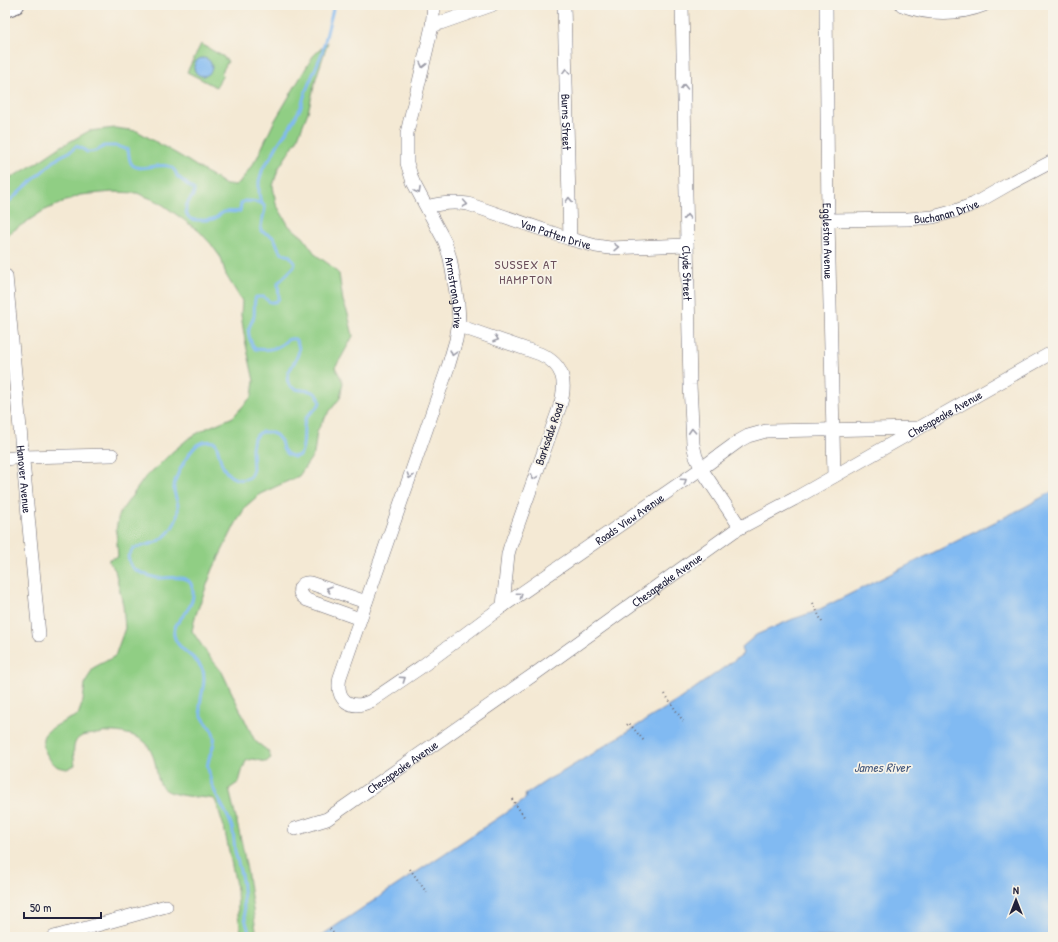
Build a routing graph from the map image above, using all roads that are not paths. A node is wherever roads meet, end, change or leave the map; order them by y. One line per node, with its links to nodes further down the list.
1 (16, 5): 10 (main road)
2 (434, 5): 12 (street, Armstrong Drive)
3 (459, 5): 11 (street)
4 (492, 5): 11 (street)
5 (564, 5): 16 (street, Burns Street, one-way to 5)
6 (682, 5): 17 (street, Clyde Street, one-way to 6)
7 (826, 5): 15 (street, Eggleston Avenue)
8 (902, 5): 9 (street)
9 (984, 5)
10 (5, 9)
11 (473, 12): 12 (street)
12 (432, 26): 14 (street, Armstrong Drive, one-way to 14)
13 (1053, 161): 15 (street, Buchanan Drive)
14 (427, 207): 16 (street, Van Patten Drive, one-way to 16); 19 (street, Armstrong Drive)
15 (828, 220): 22 (street, Eggleston Avenue)
16 (570, 240): 17 (street, Van Patten Drive, one-way to 17)
17 (687, 245): 26 (street, Clyde Street, one-way to 17)
18 (6, 276): 24 (street, Hanover Avenue)
19 (459, 326): 29 (street, Armstrong Drive, one-way to 29); 30 (street, Barksdale Road, one-way to 30)
20 (1053, 352): 21 (street, Chesapeake Avenue)
21 (919, 428): 22 (street, Roads View Avenue); 27 (street, Chesapeake Avenue)
22 (833, 430): 26 (street, Roads View Avenue); 27 (street, Eggleston Avenue)
23 (112, 455): 24 (street)
24 (22, 457): 25 (street); 32 (street, Hanover Avenue)
25 (5, 459)
26 (702, 468): 28 (street, Clyde Street); 30 (street, Roads View Avenue, one-way to 26)
27 (834, 476): 28 (street, Chesapeake Avenue)
28 (740, 527): 34 (street, Chesapeake Avenue)
29 (366, 602): 31 (street, Armstrong Drive); 31 (street, one-way to 31)
30 (503, 606): 33 (street, Roads View Avenue, one-way to 30)
31 (360, 619): 33 (street, Armstrong Drive)
32 (38, 635)
33 (371, 701)
34 (295, 829)
35 (166, 906): 36 (street)
36 (54, 937)

